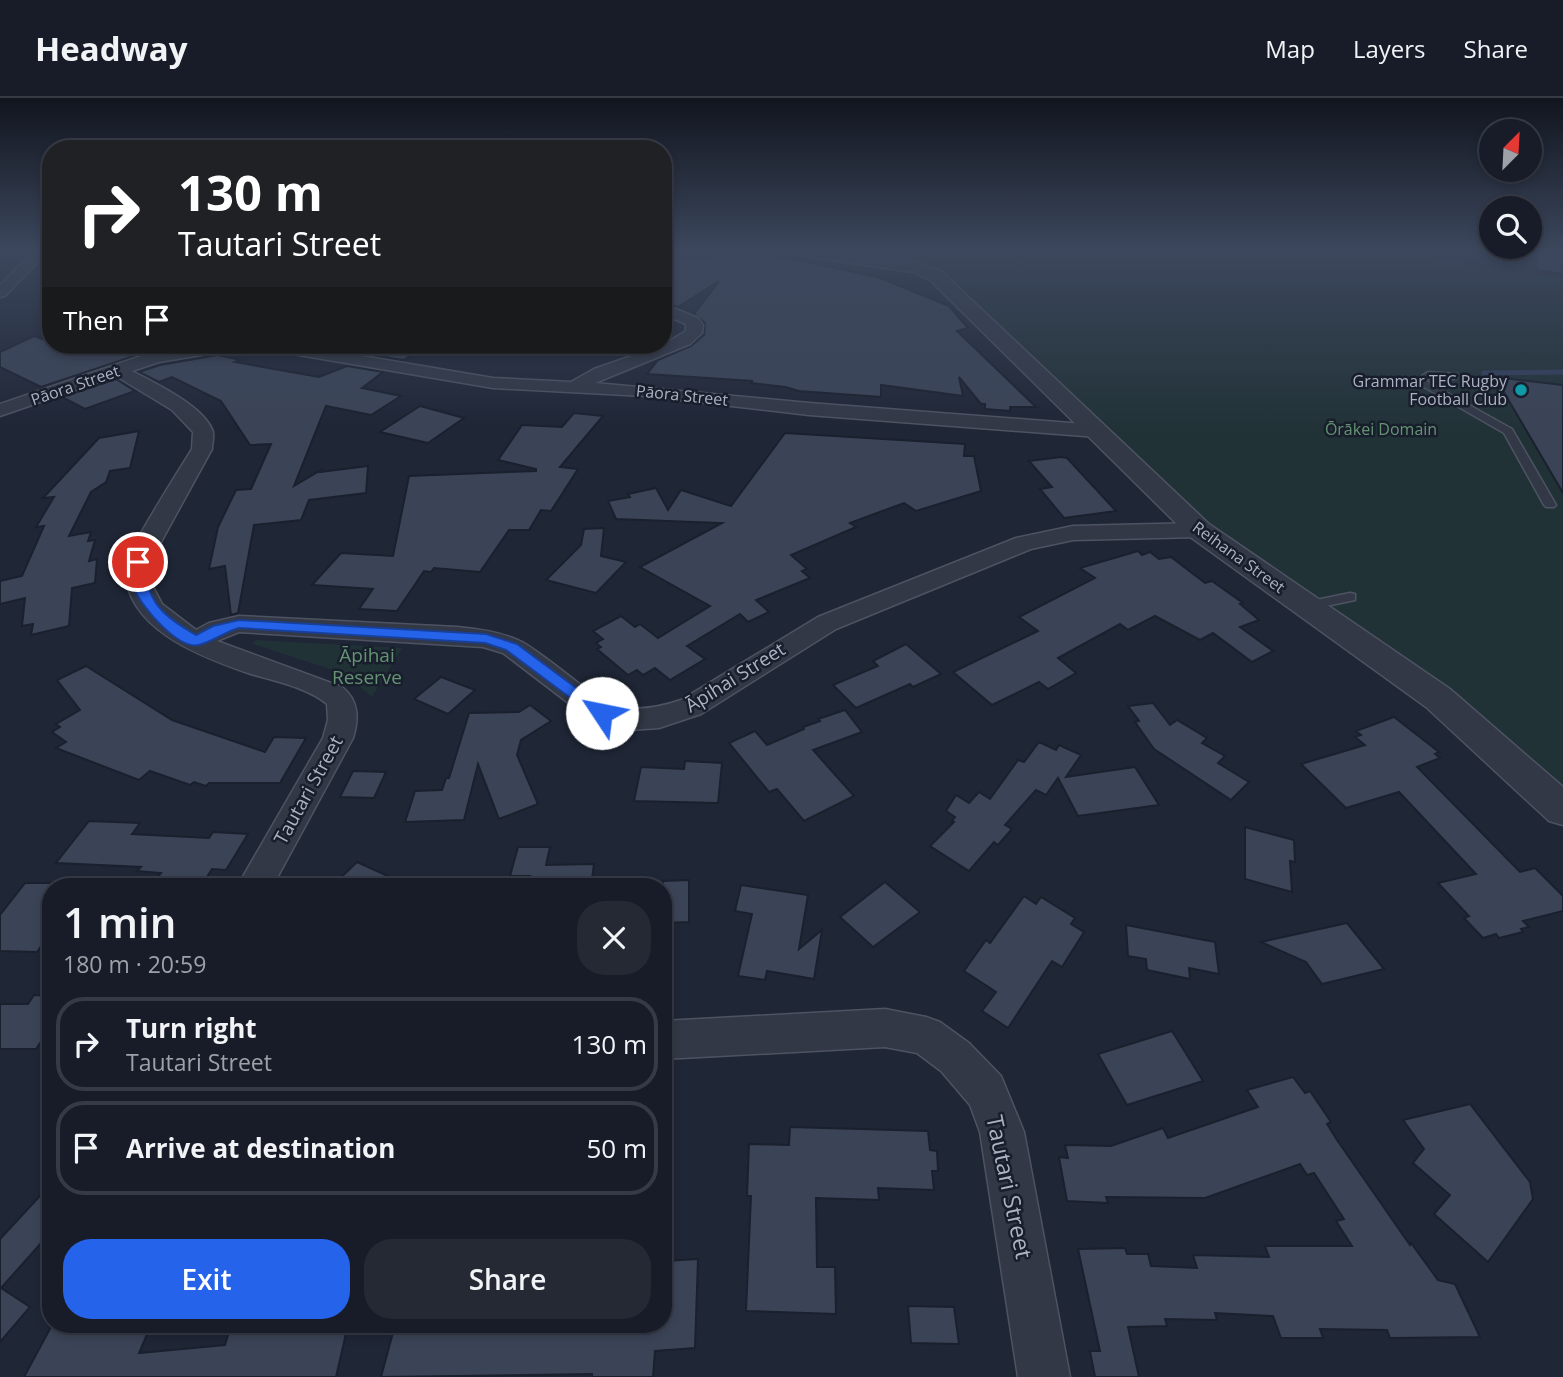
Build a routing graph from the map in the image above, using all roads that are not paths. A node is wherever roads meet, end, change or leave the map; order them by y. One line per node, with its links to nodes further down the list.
1 (970, 309): 11 (street, Reihana Street)
2 (672, 312): 3 (street)
3 (672, 346)
4 (176, 354): 7 (street, Pāora Street)
5 (323, 354): 9 (street, Pāora Street)
6 (650, 354): 9 (street)
7 (117, 370): 10 (street, Pāora Street); 16 (street, Tautari Street)
8 (1454, 376): 12 (lane)
9 (574, 388): 11 (street, Pāora Street)
10 (0, 410)
11 (1097, 431): 13 (street, Reihana Street)
12 (1550, 505)
13 (1199, 530): 15 (street, Reihana Street); 16 (street, Āpihai Street)
14 (1350, 597): 15 (lane)
15 (1307, 606): 17 (street, Reihana Street)
16 (196, 641): 18 (street, Tautari Street)
17 (1563, 810)
18 (259, 878)
19 (672, 1040): 20 (street, Tautari Street)
20 (1044, 1377)

